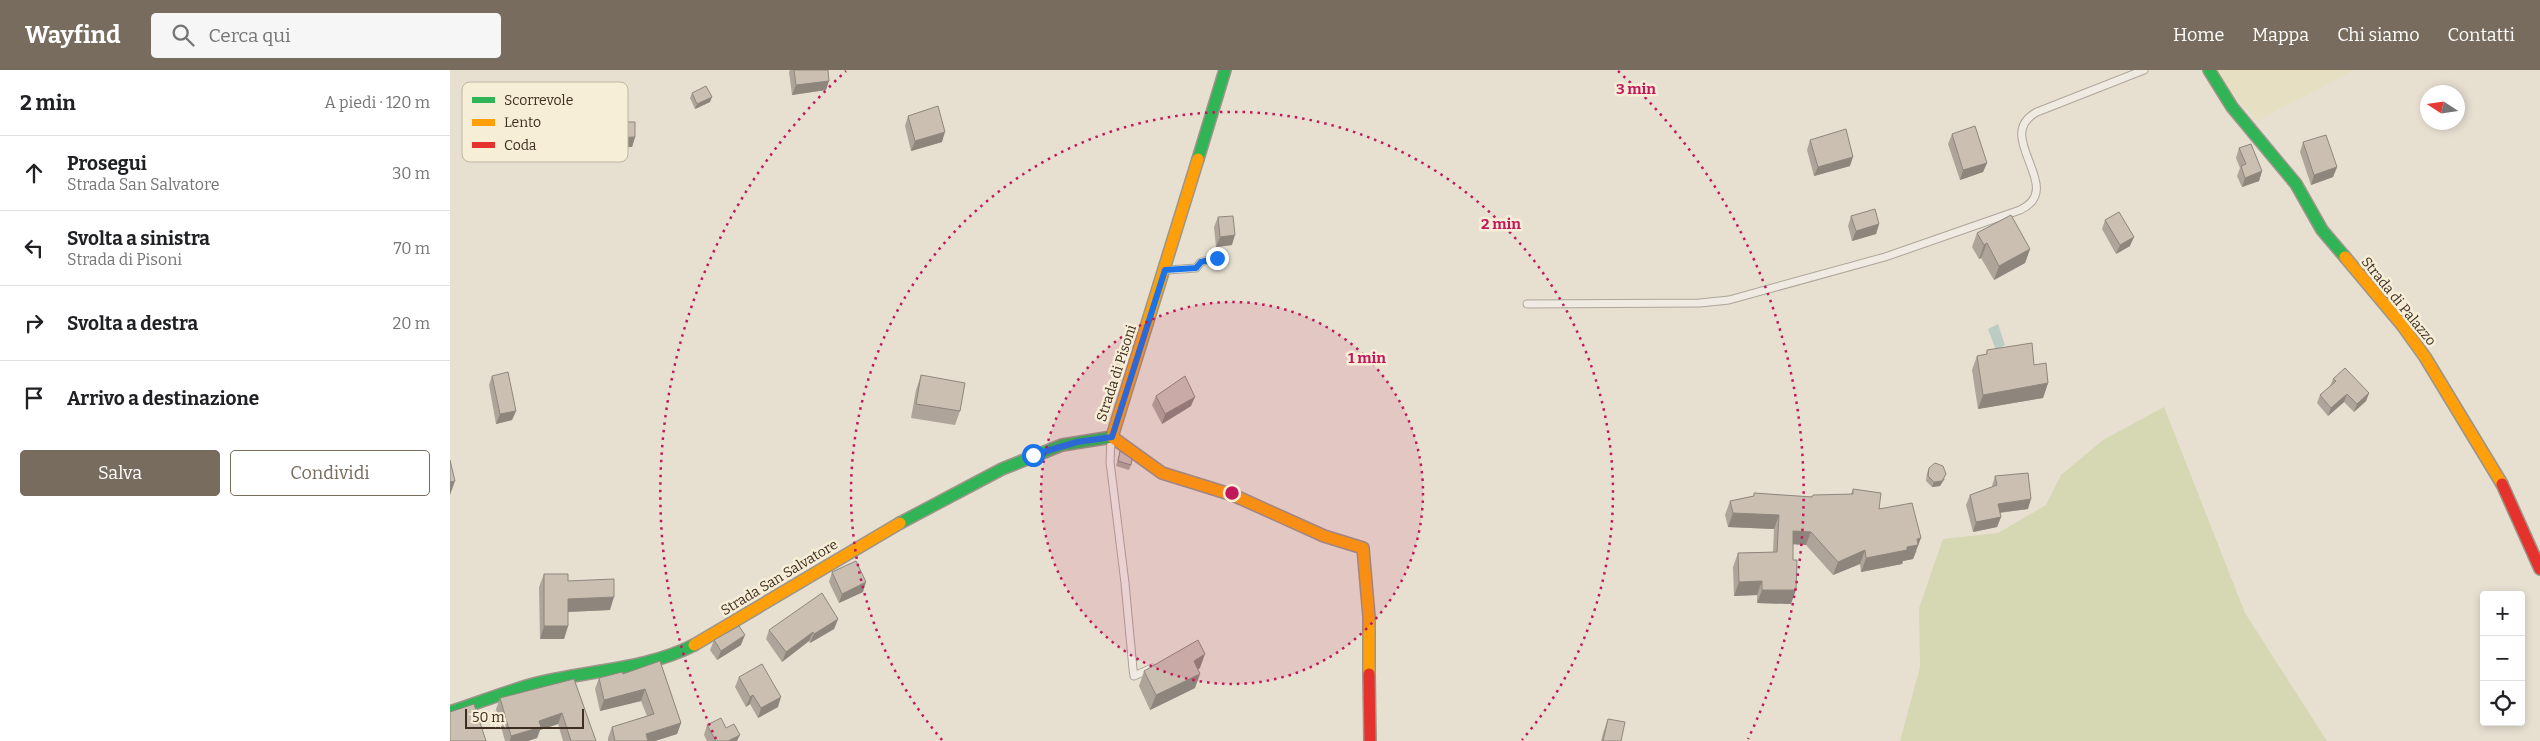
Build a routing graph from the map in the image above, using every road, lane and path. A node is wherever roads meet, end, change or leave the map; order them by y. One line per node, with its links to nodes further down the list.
1 (1225, 70): 5 (street, Strada di Pisoni)
2 (2144, 70): 6 (lane)
3 (2209, 70): 8 (street, Strada di Palazzo)
4 (1217, 258): 5 (lane)
5 (1165, 270): 7 (street, Strada di Pisoni)
6 (1527, 304)
7 (1112, 437): 9 (lane); 10 (street, Strada San Salvatore); 11 (street, Strada di Pisoni)
8 (2540, 569)
9 (1160, 664)
10 (450, 712)
11 (1370, 741)

